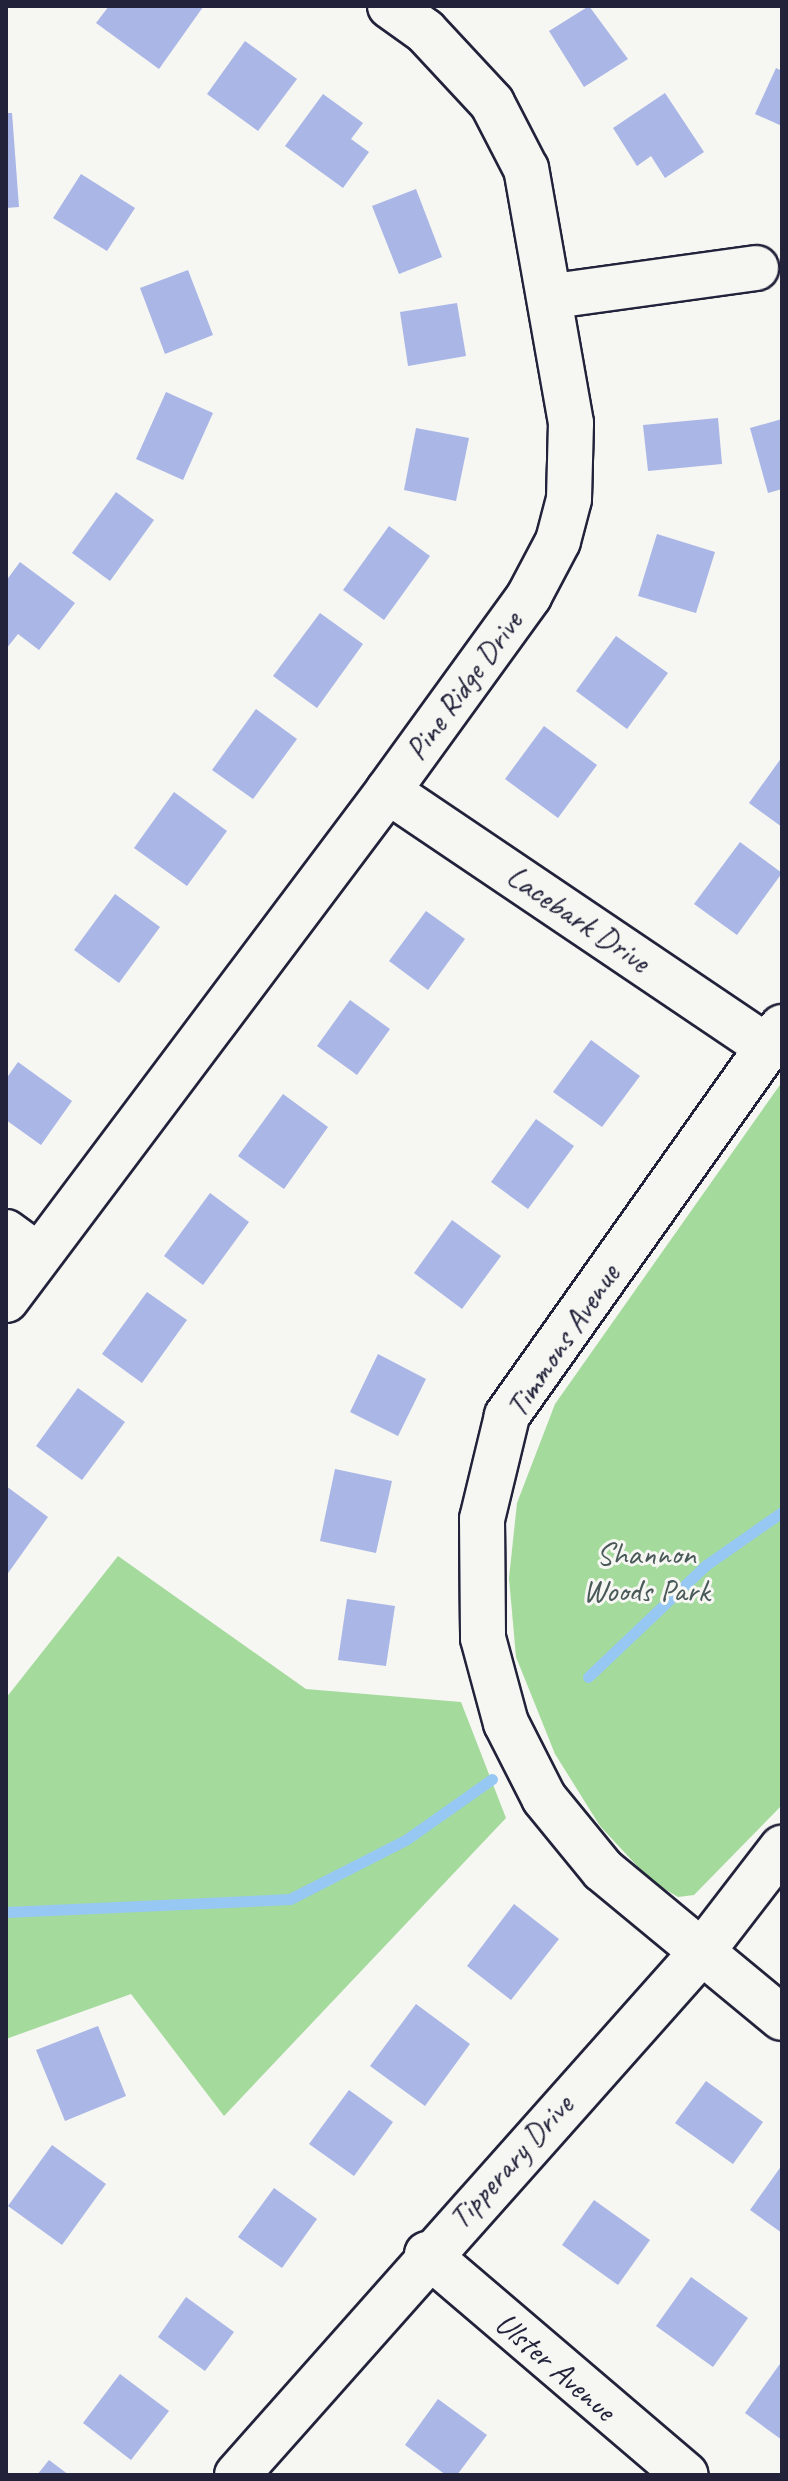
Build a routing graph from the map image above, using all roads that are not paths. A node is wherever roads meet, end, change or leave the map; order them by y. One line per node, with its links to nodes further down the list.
1 (390, 6): 3 (street, Pine Ridge Drive)
2 (756, 268): 3 (street)
3 (554, 296): 4 (street, Pine Ridge Drive)
4 (388, 791): 5 (street, Lacebark Drive); 6 (street, Pine Ridge Drive)
5 (775, 1037): 9 (street, Timmons Avenue)
6 (22, 1244): 7 (street, Pine Ridge Drive)
7 (6, 1300)
8 (782, 1848): 9 (street, Tipperary Drive)
9 (701, 1953): 10 (street, Timmons Avenue); 11 (street, Tipperary Drive)
10 (782, 2018)
11 (427, 2254): 12 (street, Tipperary Drive); 13 (street, Ulster Avenue)
12 (237, 2475)
13 (686, 2475)

